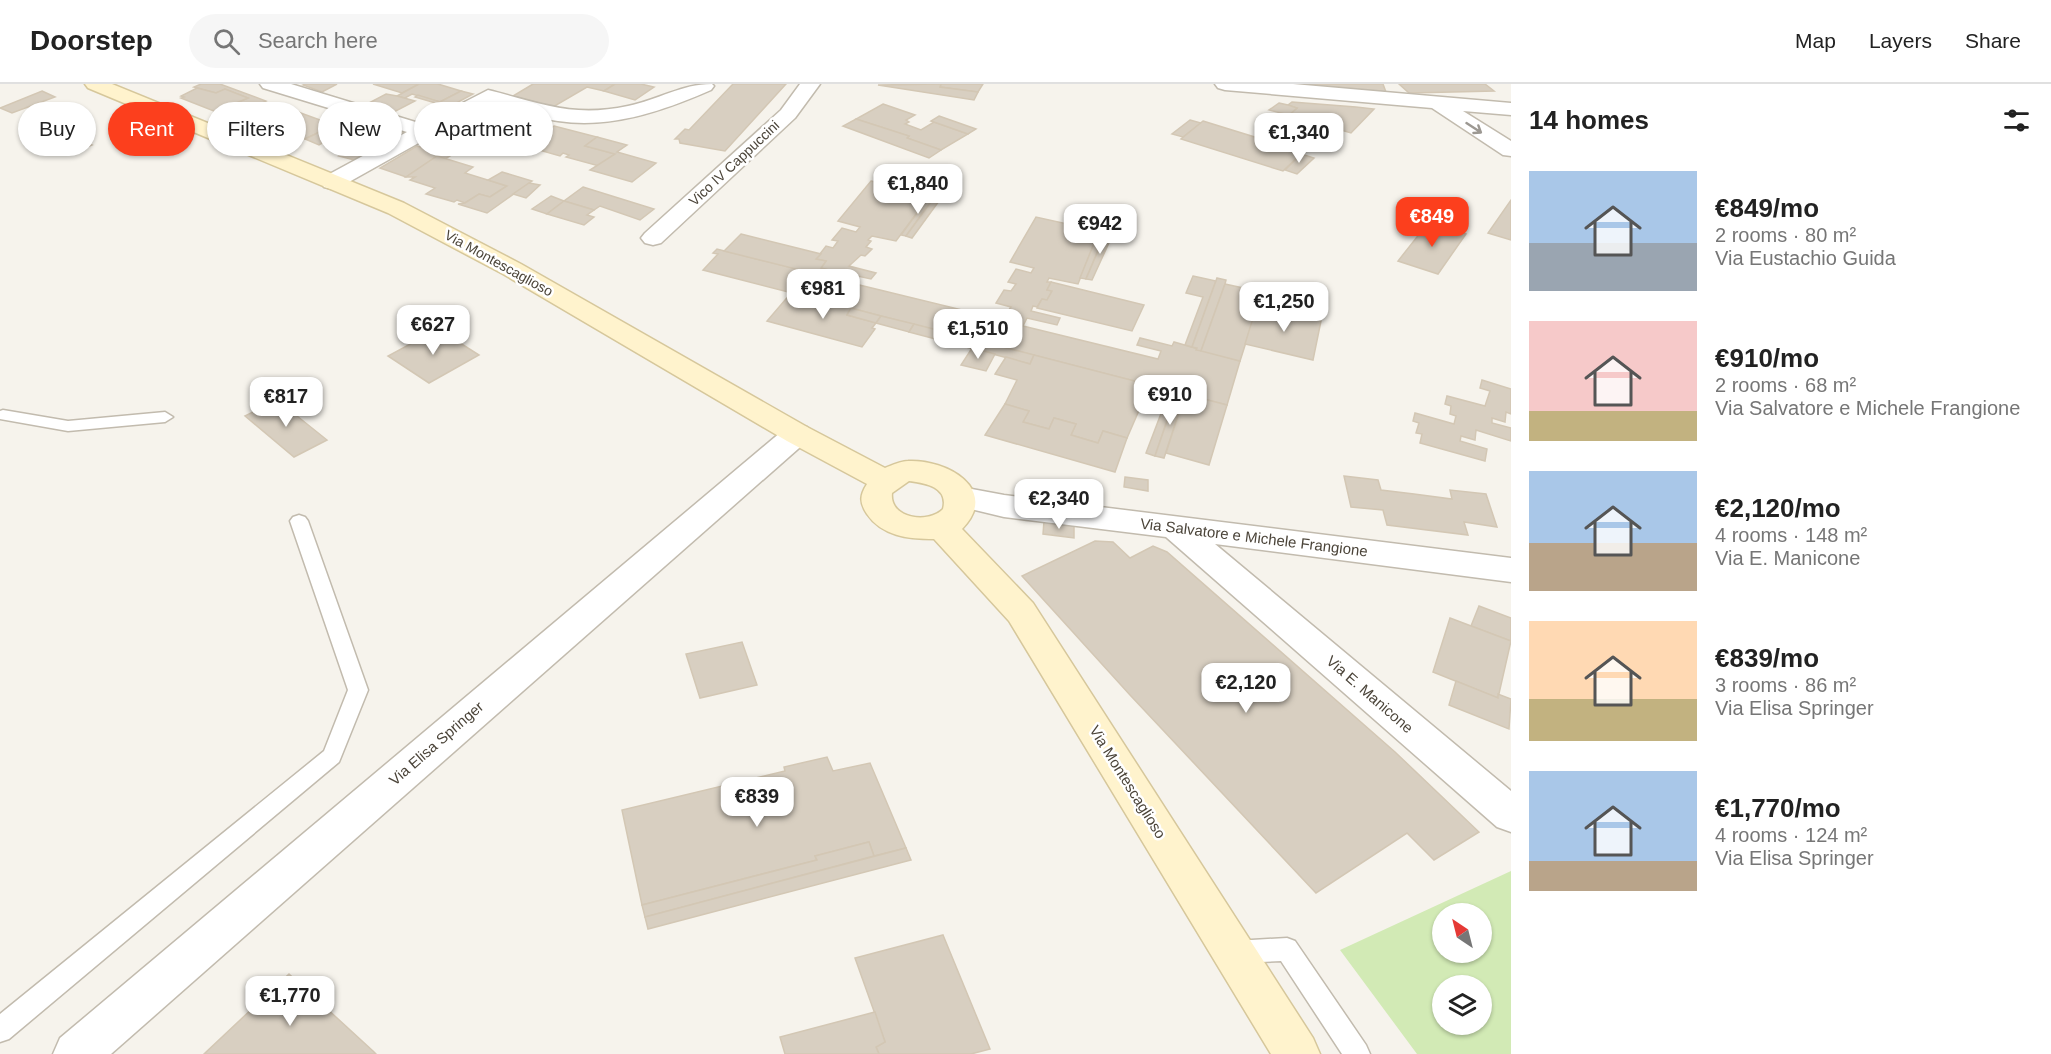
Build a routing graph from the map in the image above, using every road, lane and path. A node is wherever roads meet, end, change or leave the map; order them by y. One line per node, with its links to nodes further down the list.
1 (96, 84): 15 (main road, Via Montescaglioso)
2 (270, 84): 12 (street)
3 (810, 84): 16 (street, Vico IV Cappuccini)
4 (1225, 84): 9 (street)
5 (701, 85): 11 (street)
6 (1511, 89): 9 (street)
7 (477, 102): 8 (street)
8 (509, 102)
9 (1438, 105): 10 (street); 14 (street, one-way to 14)
10 (1511, 109)
11 (553, 114)
12 (414, 128)
13 (414, 137): 15 (street)
14 (1511, 150)
15 (332, 182): 19 (main road, Via Montescaglioso)
16 (653, 238)
17 (3, 415): 18 (lane)
18 (165, 417)
19 (798, 434): 20 (main road, Via Montescaglioso); 28 (street, Via Elisa Springer)
20 (884, 480): 21 (main road); 21 (main road)
21 (950, 512): 23 (street, Via Salvatore e Michele Frangione); 26 (main road, Via Montescaglioso)
22 (299, 521): 27 (lane)
23 (1174, 527): 24 (street, Via Salvatore e Michele Frangione); 25 (street, Via E. Manicone)
24 (1511, 570)
25 (1511, 815)
26 (1235, 952): 29 (main road, Via Montescaglioso); 30 (lane)
27 (0, 1030)
28 (76, 1054)
29 (1297, 1054)
30 (1358, 1054)

